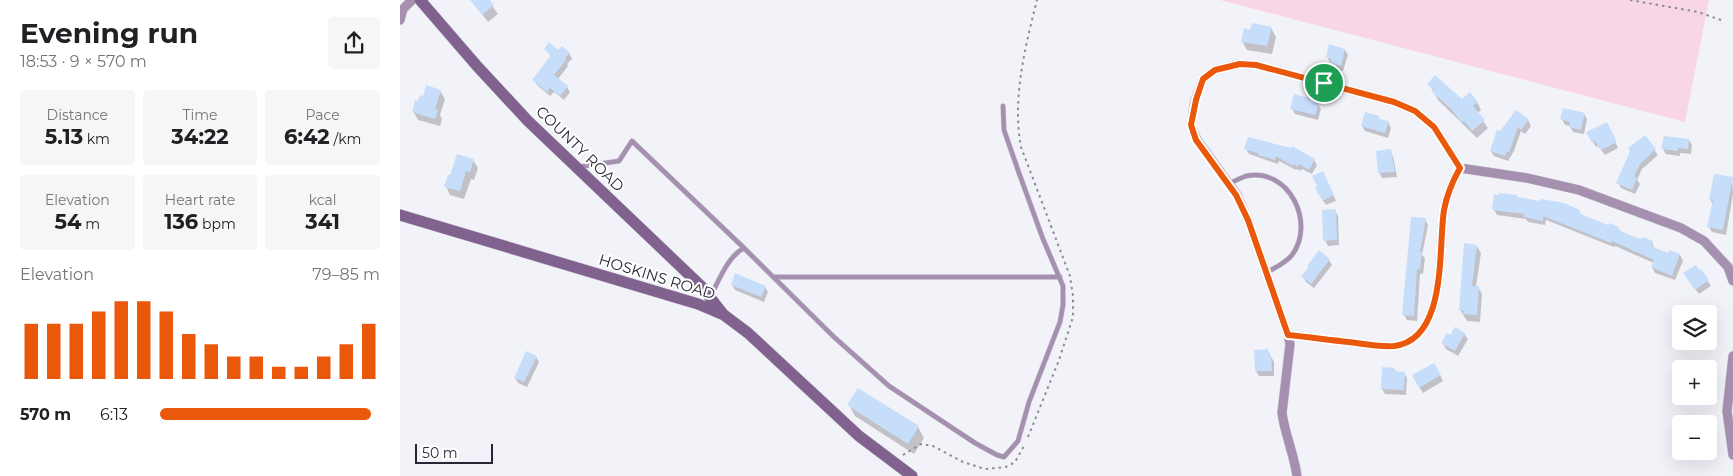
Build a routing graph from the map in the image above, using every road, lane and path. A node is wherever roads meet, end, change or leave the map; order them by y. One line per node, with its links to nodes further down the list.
1 (412, 0): 4 (street)
2 (420, 0): 7 (street, COUNTY ROAD)
3 (1630, 0): 5 (path)
4 (400, 20)
5 (1721, 20)
6 (1003, 106): 14 (lane)
7 (577, 168): 11 (lane); 16 (street, COUNTY ROAD)
8 (1460, 168): 9 (street); 15 (street); 18 (street)
9 (1229, 184): 12 (street); 12 (lane)
10 (400, 215): 17 (street, HOSKINS ROAD)
11 (744, 248): 13 (lane); 16 (lane)
12 (1266, 273): 18 (street)
13 (774, 277): 14 (lane); 14 (lane)
14 (1060, 277)
15 (1733, 281)
16 (710, 298): 17 (street, COUNTY ROAD)
17 (724, 315): 21 (street, HOSKINS ROAD)
18 (1288, 335): 22 (street)
19 (1733, 356): 20 (street)
20 (1733, 455)
21 (912, 476)
22 (1297, 476)

